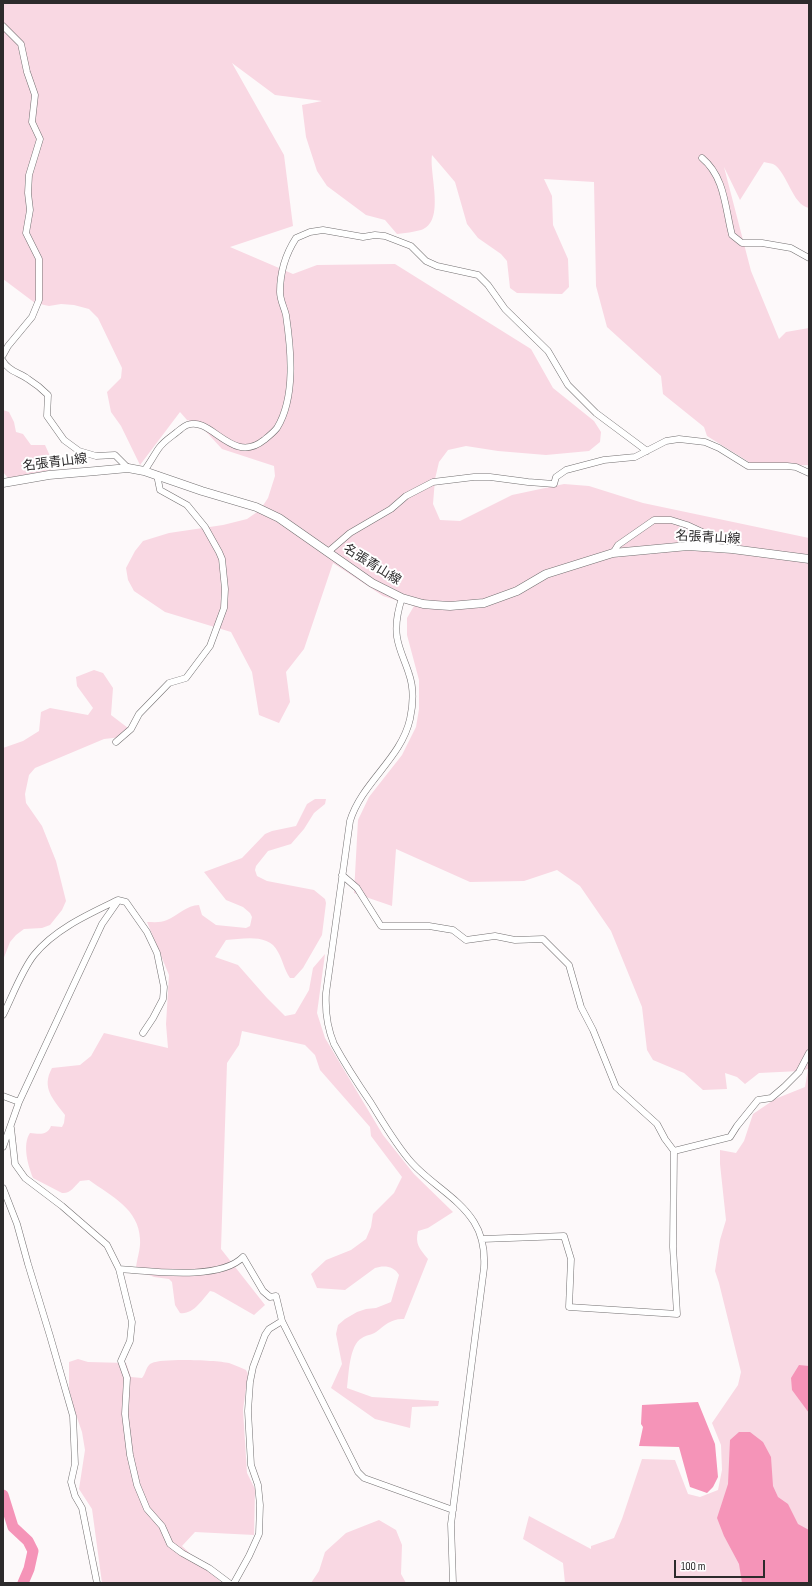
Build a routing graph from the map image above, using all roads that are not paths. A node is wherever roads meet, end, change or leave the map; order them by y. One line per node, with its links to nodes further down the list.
1 (3, 26): 4 (street)
2 (702, 158): 3 (street)
3 (809, 258)
4 (3, 355)
5 (3, 361): 7 (street)
6 (647, 451): 8 (street); 9 (street); 13 (street)
7 (128, 468): 8 (main road, 名張青山線); 11 (main road, 名張青山線)
8 (144, 470): 10 (main road, 名張青山線)
9 (809, 473)
10 (157, 475): 13 (main road, 名張青山線); 17 (street)
11 (3, 483)
12 (716, 548): 14 (main road, 名張青山線); 14 (street); 15 (main road, 名張青山線)
13 (328, 552): 16 (main road, 名張青山線)
14 (613, 552): 16 (main road, 名張青山線)
15 (809, 559)
16 (402, 598): 18 (street)
17 (116, 742)
18 (342, 875): 27 (street); 30 (street)
19 (118, 900): 20 (street); 21 (street); 24 (street)
20 (3, 1015)
21 (143, 1033)
22 (809, 1053): 27 (street)
23 (3, 1096): 24 (street)
24 (19, 1102): 25 (street)
25 (11, 1128): 26 (street); 31 (street)
26 (3, 1147)
27 (674, 1150): 30 (street)
28 (3, 1188): 29 (street)
29 (6, 1206): 34 (street)
30 (482, 1239): 33 (street)
31 (119, 1269): 32 (street); 35 (street)
32 (282, 1321): 33 (street); 36 (street)
33 (453, 1510): 37 (street)
34 (97, 1583)
35 (229, 1583)
36 (234, 1583)
37 (453, 1583)

